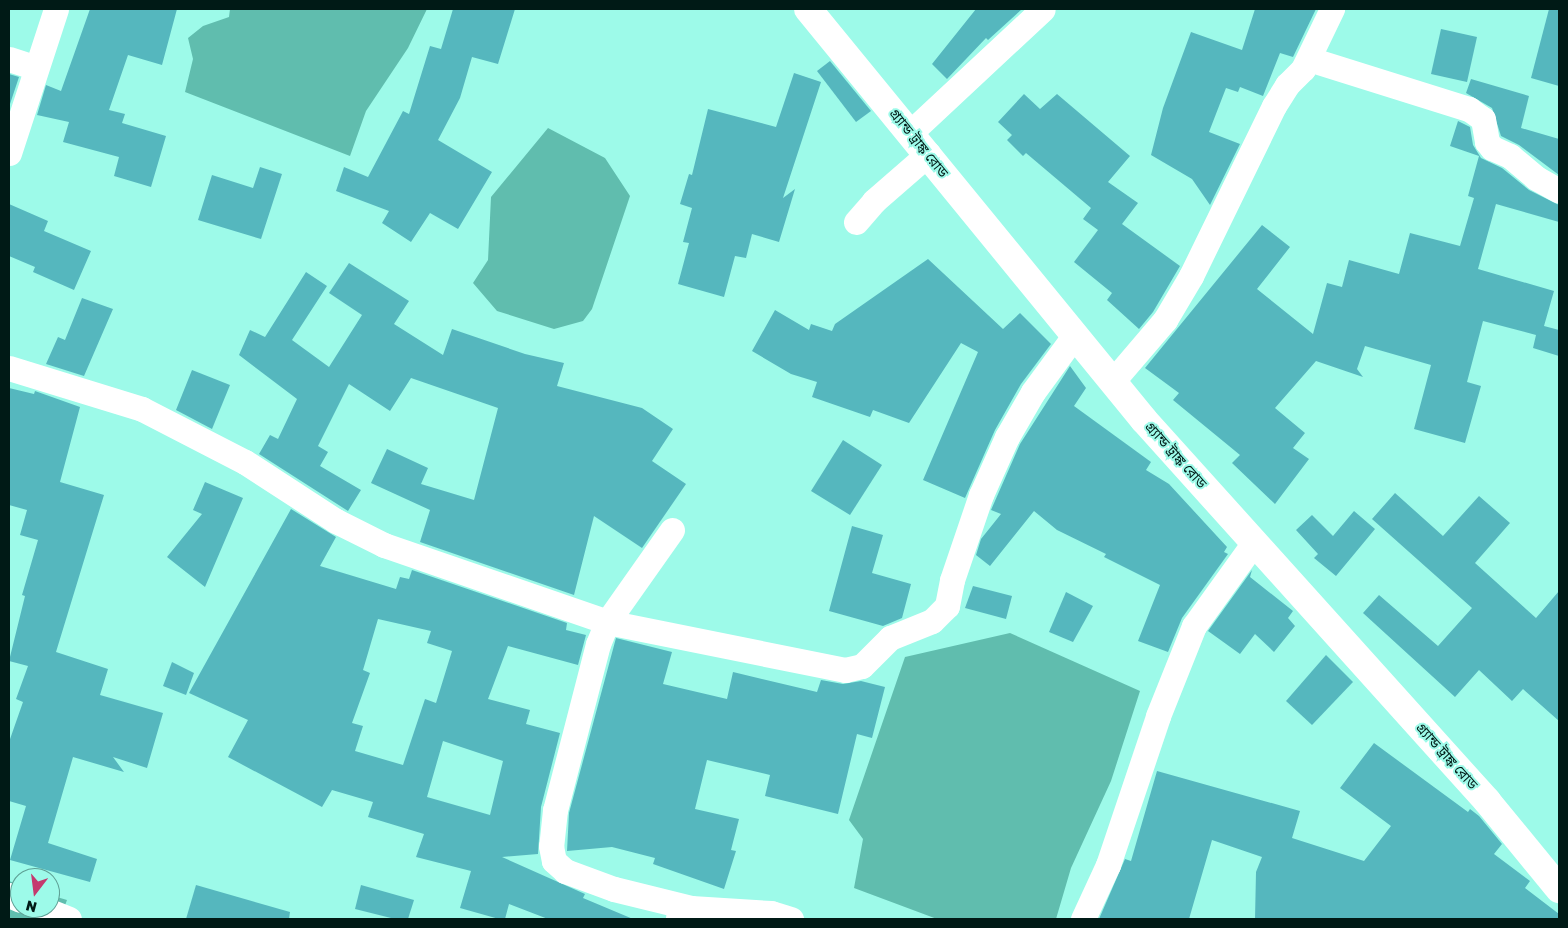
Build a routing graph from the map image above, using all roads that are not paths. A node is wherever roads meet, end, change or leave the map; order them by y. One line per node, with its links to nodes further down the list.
1 (56, 9): 7 (street)
2 (808, 9): 8 (highway, গ্র্যান্ড ট্রাঙ্ক রোড)
3 (1043, 9): 8 (street)
4 (1332, 9): 6 (street)
5 (9, 59): 7 (street)
6 (1309, 59): 11 (street); 15 (street)
7 (36, 68): 9 (street)
8 (911, 132): 10 (highway, গ্র্যান্ড ট্রাঙ্ক রোড)
9 (9, 152)
10 (928, 154): 12 (street); 13 (highway, গ্র্যান্ড ট্রাঙ্ক রোড)
11 (1559, 191)
12 (856, 222)
13 (1074, 336): 15 (highway, গ্র্যান্ড ট্রাঙ্ক রোড); 18 (street)
14 (9, 368): 18 (street)
15 (1112, 382): 17 (highway, গ্র্যান্ড ট্রাঙ্ক রোড)
16 (672, 530): 18 (street)
17 (1253, 544): 19 (highway, গ্র্যান্ড ট্রাঙ্ক রোড); 22 (street)
18 (607, 622): 20 (street)
19 (1559, 889)
20 (683, 913): 21 (street)
21 (791, 919)
22 (1084, 919)

